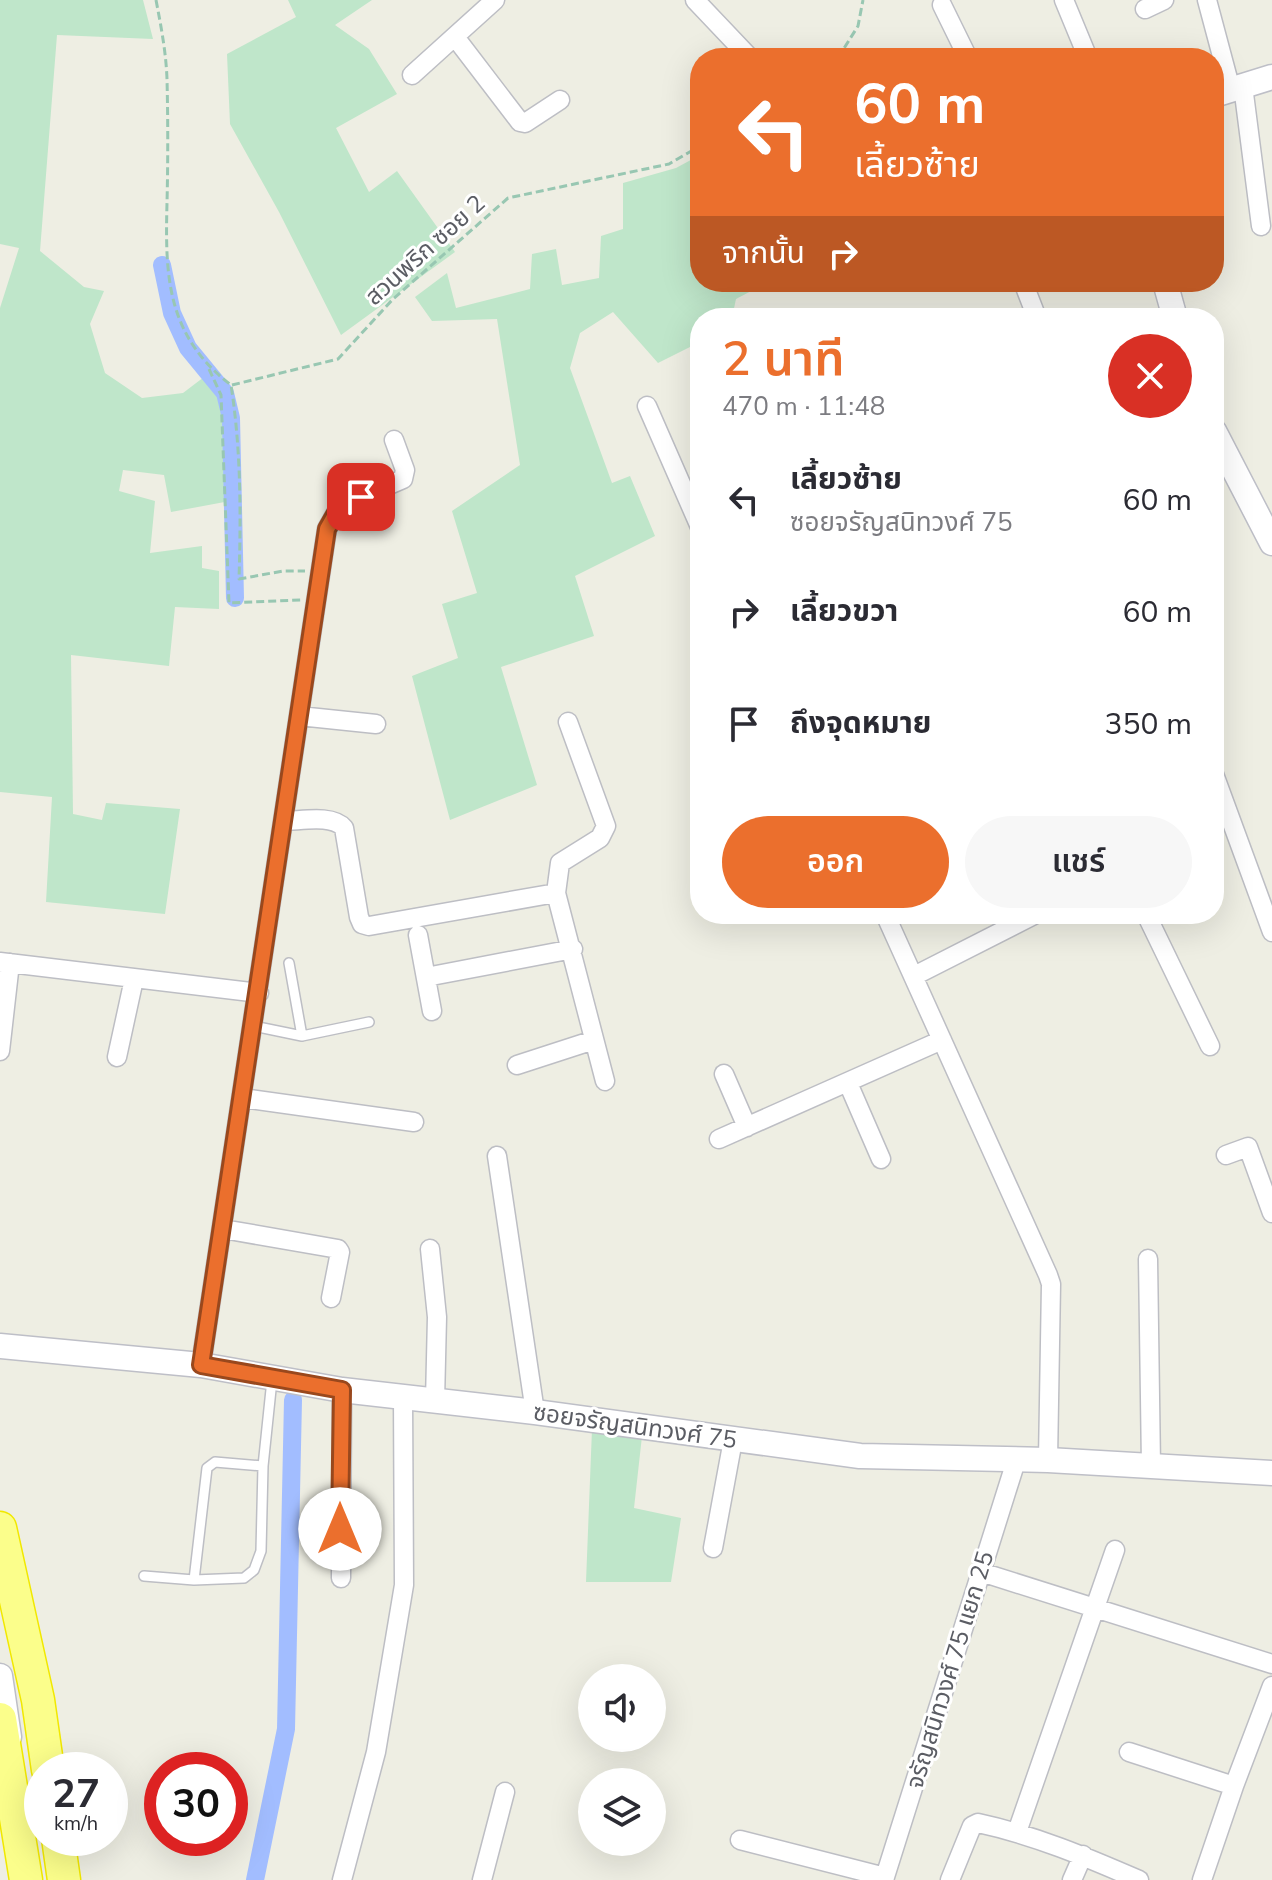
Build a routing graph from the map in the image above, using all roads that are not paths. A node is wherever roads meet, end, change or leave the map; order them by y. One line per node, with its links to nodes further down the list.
1 (495, 0): 8 (street)
2 (695, 0): 9 (street)
3 (1064, 0): 11 (street)
4 (1164, 0): 7 (street)
5 (1207, 0): 12 (street)
6 (942, 5): 10 (street)
7 (1145, 9)
8 (455, 37): 14 (street); 17 (street)
9 (741, 48)
10 (963, 48)
11 (1084, 48)
12 (1219, 48)
13 (1224, 70): 16 (street)
14 (412, 75)
15 (1272, 77): 16 (street)
16 (1229, 90): 18 (street)
17 (560, 100)
18 (1261, 226)
19 (647, 406): 22 (street)
20 (394, 440): 24 (street)
21 (1224, 450): 23 (street)
22 (690, 504)
23 (1272, 543)
24 (299, 716): 26 (street); 28 (street)
25 (568, 722): 29 (street)
26 (376, 724)
27 (1224, 801): 33 (street)
28 (283, 821): 29 (street); 41 (street)
29 (556, 893): 35 (street)
30 (890, 924): 38 (street)
31 (1016, 924): 38 (street)
32 (1151, 924): 48 (street)
33 (1272, 932)
34 (418, 935): 39 (street)
35 (573, 949): 39 (street); 46 (street)
36 (5, 962): 40 (street); 49 (street)
37 (289, 963): 45 (lane)
38 (914, 976): 47 (street)
39 (426, 977): 42 (street)
40 (134, 979): 41 (street); 50 (street)
41 (259, 993): 44 (street)
42 (432, 1011)
43 (369, 1022): 45 (lane)
44 (253, 1026): 45 (lane); 55 (street)
45 (302, 1036)
46 (594, 1040): 51 (street); 53 (street)
47 (942, 1040): 54 (street); 75 (street)
48 (1210, 1046)
49 (0, 1051)
50 (117, 1057)
51 (517, 1065)
52 (724, 1074): 57 (street)
53 (605, 1081)
54 (848, 1083): 57 (street); 61 (street)
55 (242, 1098): 56 (street); 63 (street)
56 (414, 1122)
57 (747, 1127): 58 (street)
58 (719, 1139)
59 (1226, 1155): 62 (street)
60 (497, 1156): 73 (street)
61 (881, 1159)
62 (1272, 1213)
63 (223, 1229): 66 (street); 68 (street)
64 (430, 1249): 72 (street)
65 (1148, 1259): 78 (street)
66 (331, 1298)
67 (0, 1346): 68 (street, ซอยจรัญสนิทวงศ์ 75)
68 (201, 1365): 69 (street, ซอยจรัญสนิทวงศ์ 75)
69 (273, 1377): 70 (street, ซอยจรัญสนิทวงศ์ 75); 77 (lane)
70 (342, 1390): 71 (street, ซอยจรัญสนิทวงศ์ 75); 85 (street)
71 (403, 1397): 72 (street, ซอยจรัญสนิทวงศ์ 75); 103 (street)
72 (435, 1401): 73 (street, ซอยจรัญสนิทวงศ์ 75)
73 (535, 1412): 74 (street, ซอยจรัญสนิทวงศ์ 75)
74 (733, 1440): 76 (street, ซอยจรัญสนิทวงศ์ 75); 81 (street)
75 (1048, 1460): 76 (street, ซอยจรัญสนิทวงศ์ 75); 78 (street, ซอยจรัญสนิทวงศ์ 75)
76 (1016, 1461): 83 (street, จรัญสนิทวงศ์ 75 แยก 25)
77 (263, 1466): 86 (lane); 86 (lane)
78 (1151, 1466): 79 (street, ซอยจรัญสนิทวงศ์ 75)
79 (1272, 1473)
80 (0, 1528): 92 (highway)
81 (713, 1548)
82 (1115, 1550): 87 (street)
83 (981, 1572): 87 (street); 100 (street, จรัญสนิทวงศ์ 75 แยก 25)
84 (144, 1576): 86 (lane)
85 (341, 1578)
86 (194, 1580)
87 (1094, 1609): 88 (street); 96 (street)
88 (1272, 1664)
89 (0, 1676): 101 (street)
90 (1272, 1686): 94 (street)
91 (0, 1719): 101 (highway)
92 (45, 1752)
93 (1129, 1752): 94 (street)
94 (1234, 1786): 108 (street)
95 (505, 1792): 104 (street)
96 (1017, 1832): 98 (street); 105 (street)
97 (740, 1840): 100 (street)
98 (1083, 1855): 106 (street); 107 (street)
99 (61, 1856): 102 (highway)
100 (884, 1878)
101 (28, 1880)
102 (64, 1880)
103 (342, 1880)
104 (482, 1880)
105 (950, 1880)
106 (1072, 1880)
107 (1139, 1880)
108 (1202, 1880)

